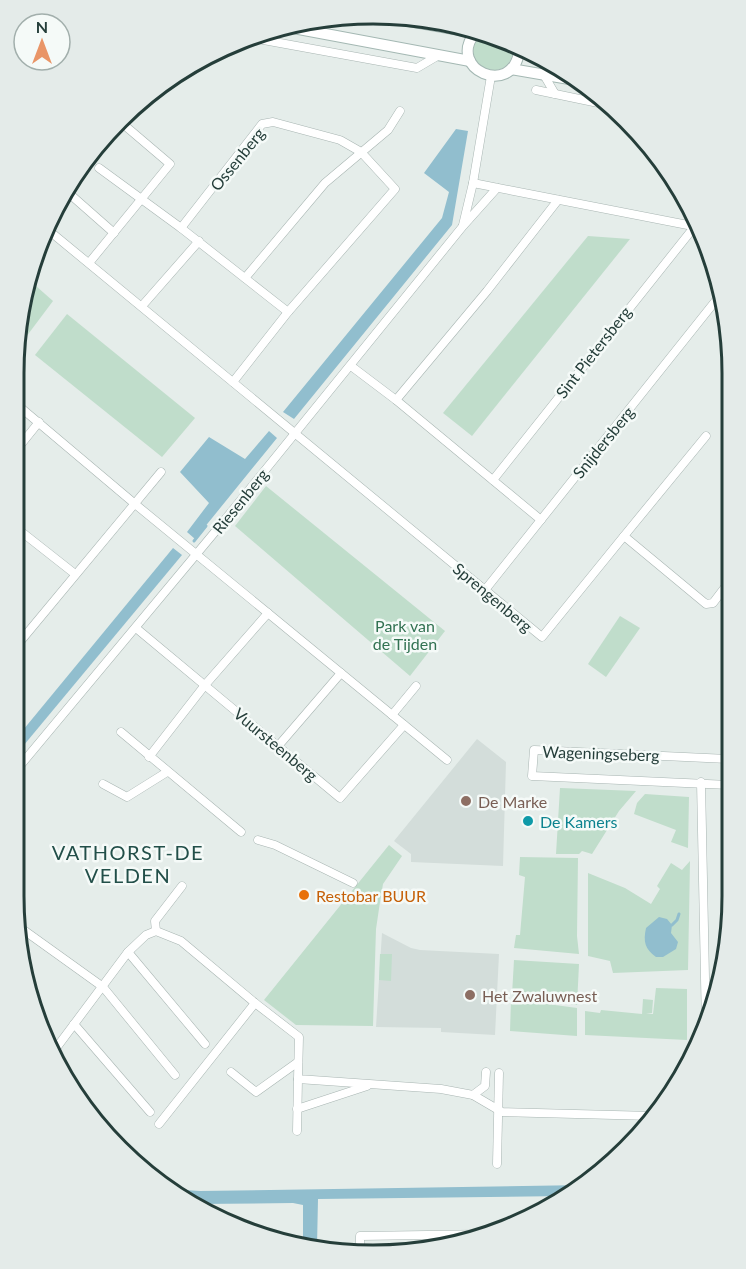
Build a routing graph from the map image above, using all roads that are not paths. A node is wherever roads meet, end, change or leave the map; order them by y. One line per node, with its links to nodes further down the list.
1 (307, 31): 4 (main road)
2 (472, 39): 6 (main road)
3 (268, 41): 4 (street)
4 (439, 55): 6 (main road)
5 (518, 56): 7 (main road)
6 (470, 61): 9 (main road)
7 (511, 69): 8 (main road); 9 (main road)
8 (544, 75): 10 (main road); 12 (street)
9 (491, 76): 18 (street, Riesenberg)
10 (558, 77)
11 (536, 90): 12 (street)
12 (555, 94): 13 (street)
13 (592, 102)
14 (400, 111): 16 (street)
15 (126, 126): 21 (street)
16 (361, 152): 25 (street, Ossenberg); 31 (street); 34 (street, Ossenberg)
17 (99, 168): 21 (street)
18 (473, 183): 19 (street); 24 (street, Riesenberg)
19 (497, 188): 22 (street); 24 (street, Riesenberg)
20 (72, 196): 26 (street)
21 (142, 198): 25 (street); 26 (street)
22 (558, 200): 23 (street); 37 (street)
23 (688, 224)
24 (463, 226): 35 (street, Riesenberg)
25 (182, 228): 29 (street)
26 (114, 232): 30 (street)
27 (692, 232): 44 (street, Sint Pietersberg)
28 (53, 234): 30 (street, Sprengenberg)
29 (199, 241): 31 (street); 33 (street)
30 (89, 263): 33 (street, Sprengenberg)
31 (245, 278): 34 (street)
32 (714, 302): 46 (street, Snijdersberg)
33 (142, 306): 36 (street, Sprengenberg)
34 (288, 312): 36 (street)
35 (351, 366): 37 (street); 40 (street, Riesenberg)
36 (233, 382): 40 (street, Sprengenberg)
37 (396, 400): 44 (street)
38 (24, 410): 39 (street)
39 (39, 422): 42 (street); 45 (street)
40 (297, 433): 49 (street, Riesenberg); 51 (street, Sprengenberg)
41 (706, 436): 48 (street)
42 (24, 441)
43 (161, 472): 45 (street)
44 (493, 480): 46 (street)
45 (135, 504): 49 (street); 50 (street)
46 (541, 520): 51 (street, Snijdersberg)
47 (24, 534): 50 (street)
48 (624, 536): 51 (street, Sprengenberg); 52 (street)
49 (197, 554): 53 (street); 54 (street, Riesenberg)
50 (75, 574): 55 (street)
51 (485, 590)
52 (722, 591)
53 (268, 613): 56 (street); 57 (street)
54 (136, 628): 57 (street, Vuursteenberg); 66 (street, Riesenberg)
55 (24, 637)
56 (341, 673): 59 (street); 62 (street)
57 (205, 685): 62 (street, Vuursteenberg); 63 (street)
58 (416, 686): 59 (street)
59 (392, 715): 60 (street)
60 (404, 725): 62 (street, Vuursteenberg); 65 (street)
61 (121, 732): 63 (street)
62 (279, 745)
63 (149, 757): 67 (street)
64 (722, 759): 68 (street, Wageningseberg)
65 (447, 760)
66 (24, 761)
67 (167, 772): 69 (street); 71 (street)
68 (700, 782): 70 (street, Wageningseberg); 79 (street)
69 (103, 784)
70 (722, 784)
71 (241, 832)
72 (258, 840): 73 (street)
73 (353, 883)
74 (182, 886): 75 (street)
75 (156, 931): 77 (street); 80 (street)
76 (26, 932): 78 (street)
77 (128, 952): 78 (street); 82 (street)
78 (103, 987): 81 (street); 88 (street)
79 (706, 1000)
80 (255, 1003): 84 (street); 96 (street)
81 (74, 1024): 83 (street); 94 (street)
82 (205, 1044)
83 (58, 1046)
84 (298, 1062): 85 (street); 89 (street)
85 (231, 1072)
86 (486, 1072): 91 (street)
87 (499, 1073): 93 (street)
88 (175, 1075)
89 (298, 1079): 90 (street); 92 (street)
90 (372, 1085): 91 (street); 92 (street)
91 (474, 1095): 93 (street)
92 (297, 1109): 97 (street)
93 (498, 1110): 95 (street); 98 (street)
94 (150, 1112)
95 (643, 1116)
96 (159, 1124)
97 (297, 1131)
98 (496, 1164)
99 (456, 1235): 100 (street)
100 (360, 1244)

